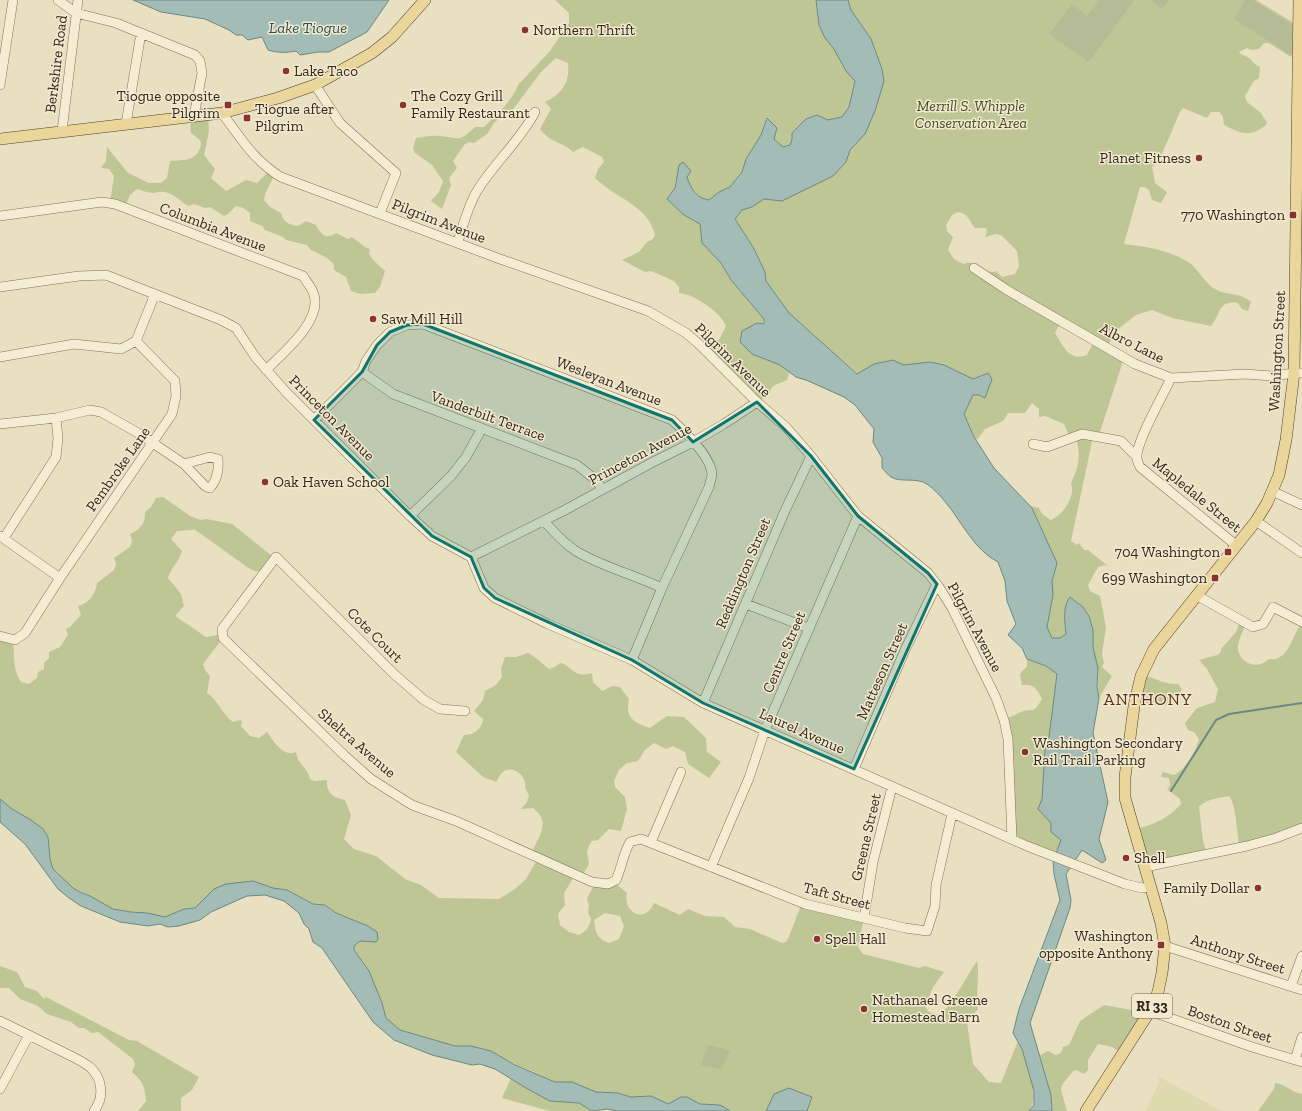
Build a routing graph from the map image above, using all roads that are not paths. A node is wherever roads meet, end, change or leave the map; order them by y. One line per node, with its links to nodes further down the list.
1 (13, 0): 9 (street)
2 (58, 0): 6 (street)
3 (78, 0): 6 (street, Berkshire Road)
4 (425, 0): 10 (main road)
5 (1299, 0): 7 (main road, Washington Street / RI 33)
6 (76, 13): 8 (street); 15 (street, Berkshire Road)
7 (1300, 18): 27 (main road, Washington Street / RI 33)
8 (141, 33): 13 (street); 14 (street)
9 (0, 85)
10 (315, 85): 12 (main road); 17 (street)
11 (535, 112): 19 (street)
12 (222, 113): 13 (main road); 17 (street, Pilgrim Avenue)
13 (194, 116): 14 (main road)
14 (126, 124): 15 (main road)
15 (62, 131): 16 (main road)
16 (0, 139)
17 (380, 214): 19 (street, Pilgrim Avenue)
18 (0, 216): 25 (street, Columbia Avenue)
19 (458, 242): 29 (street, Pilgrim Avenue)
20 (974, 268): 28 (street, Albro Lane)
21 (0, 287): 22 (street, Princeton Avenue)
22 (155, 294): 23 (street); 25 (street, Princeton Avenue)
23 (136, 341): 24 (street); 35 (street, Pembroke Lane)
24 (0, 357)
25 (266, 370): 31 (street, Princeton Avenue)
26 (362, 372): 31 (street, Wesleyan Avenue); 33 (street, Vanderbilt Terrace); 34 (street, Wesleyan Avenue)
27 (1298, 373): 28 (street, Albro Lane); 41 (main road, Washington Street / RI 33)
28 (1171, 378): 38 (street, Mapledale Street)
29 (757, 402): 34 (street, Princeton Avenue); 37 (street, Pilgrim Avenue)
30 (56, 418): 32 (street); 35 (street); 47 (street)
31 (314, 420): 43 (street, Princeton Avenue)
32 (0, 424)
33 (481, 430): 40 (street, Vanderbilt Terrace); 43 (street)
34 (693, 442): 40 (street, Princeton Avenue); 54 (street, Wesleyan Avenue)
35 (153, 444): 39 (street); 52 (street, Pembroke Lane)
36 (1032, 444): 38 (street)
37 (811, 456): 44 (street, Pilgrim Avenue); 56 (street, Reddington Street)
38 (1137, 457): 48 (street, Mapledale Street)
39 (184, 464)
40 (602, 489): 45 (street, Princeton Avenue)
41 (1272, 491): 42 (street); 46 (main road, Washington Street / RI 33)
42 (1302, 505)
43 (410, 516): 51 (street, Princeton Avenue)
44 (858, 516): 53 (street, Pilgrim Avenue); 58 (street, Centre Street)
45 (544, 521): 51 (street, Princeton Avenue); 54 (street)
46 (1256, 521): 48 (main road, Washington Street / RI 33); 49 (street)
47 (2, 537): 52 (street)
48 (1237, 546): 55 (main road, Washington Street / RI 33)
49 (1300, 548)
50 (276, 557): 62 (street, Cote Court); 70 (street, Sheltra Avenue)
51 (471, 557): 60 (street, Laurel Avenue)
52 (60, 578): 59 (street, Pembroke Lane)
53 (937, 584): 64 (street, Matteson Street); 69 (street, Pilgrim Avenue)
54 (662, 588): 60 (street, Wesleyan Avenue)
55 (1196, 595): 57 (street); 72 (main road, Washington Street / RI 33)
56 (746, 604): 58 (street); 61 (street, Reddington Street)
57 (1302, 622)
58 (808, 628): 63 (street, Centre Street)
59 (0, 636)
60 (632, 660): 61 (street, Laurel Avenue)
61 (703, 703): 63 (street, Laurel Avenue)
62 (465, 711)
63 (765, 730): 64 (street, Laurel Avenue); 73 (street, Centre Street)
64 (854, 769): 66 (street, Laurel Avenue)
65 (680, 772): 71 (street)
66 (892, 787): 67 (street, Laurel Avenue); 75 (street, Greene Street)
67 (952, 814): 69 (street, Laurel Avenue); 75 (street, Taft Street)
68 (1302, 828): 72 (street)
69 (1012, 839): 74 (street, Laurel Avenue)
70 (630, 842): 71 (street, Taft Street)
71 (651, 842): 73 (street, Taft Street)
72 (1145, 867): 74 (main road, Washington Street / RI 33)
73 (711, 868): 75 (street, Taft Street)
74 (1150, 887): 76 (main road, Washington Street / RI 33)
75 (864, 918)
76 (1165, 946): 78 (street, Anthony Street); 80 (main road, Washington Street / RI 33)
77 (1302, 956): 78 (street)
78 (1291, 986): 79 (street, Anthony Street)
79 (1302, 990)
80 (1150, 1011): 84 (street, Boston Street); 87 (main road, Washington Street / RI 33)
81 (0, 1020): 82 (street)
82 (29, 1035): 85 (street); 86 (street)
83 (1302, 1037): 84 (street)
84 (1299, 1061)
85 (0, 1089)
86 (94, 1111)
87 (1086, 1111)

